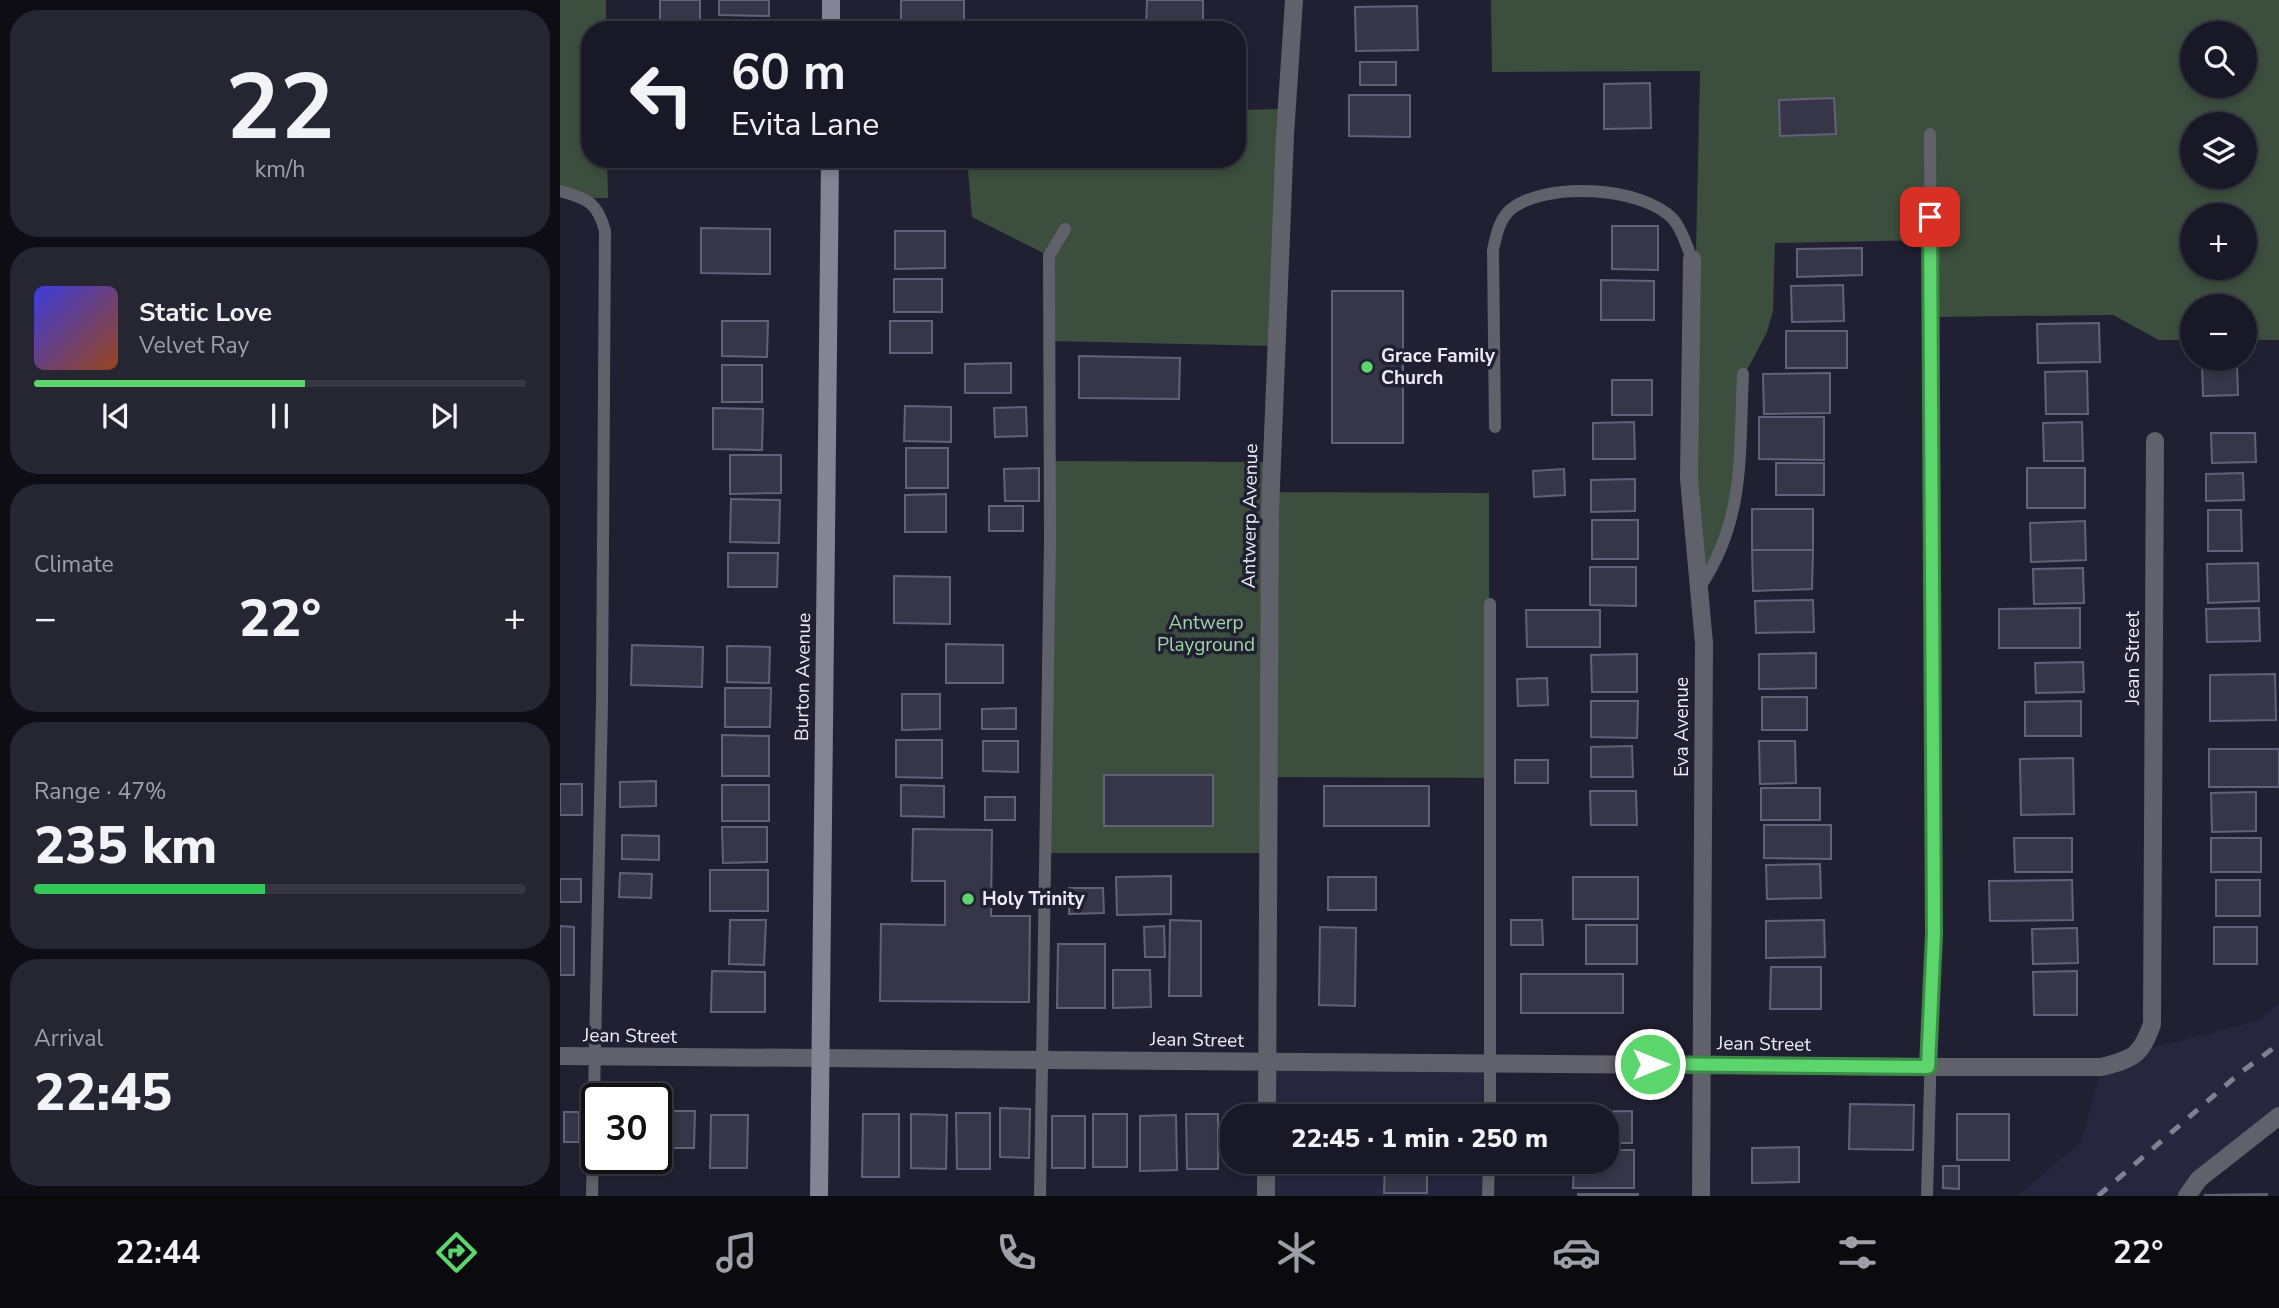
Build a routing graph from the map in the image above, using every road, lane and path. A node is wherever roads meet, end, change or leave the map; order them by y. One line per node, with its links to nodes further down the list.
1 (831, 0): 3 (street)
2 (1294, 0): 18 (street, Antwerp Avenue)
3 (831, 21)
4 (1930, 134): 21 (lane)
5 (830, 168): 16 (street, Burton Avenue)
6 (560, 191): 15 (lane)
7 (1065, 229): 17 (lane)
8 (1692, 259): 10 (lane); 12 (street, Eva Avenue)
9 (1743, 374): 12 (lane)
10 (1494, 427)
11 (2155, 441): 21 (street, Jean Street)
12 (1700, 587): 20 (street, Eva Avenue)
13 (1490, 604): 19 (lane)
14 (560, 1056): 15 (street, Jean Street)
15 (593, 1056): 16 (street, Jean Street); 27 (lane)
16 (820, 1060): 17 (street, Jean Street); 28 (street, Burton Avenue)
17 (1041, 1060): 18 (street, Jean Street); 29 (lane)
18 (1267, 1062): 19 (street, Jean Street); 22 (street, Antwerp Avenue)
19 (1491, 1064): 20 (street, Jean Street); 23 (lane)
20 (1703, 1065): 21 (street, Jean Street); 32 (street, Eva Avenue)
21 (1928, 1067): 33 (lane)
22 (1267, 1104)
23 (1490, 1104)
24 (2279, 1116): 34 (street)
25 (1266, 1174): 30 (street)
26 (1489, 1174): 31 (lane)
27 (592, 1196)
28 (819, 1196)
29 (1040, 1196)
30 (1266, 1196)
31 (1488, 1196)
32 (1701, 1196)
33 (1927, 1196)
34 (2187, 1196)

